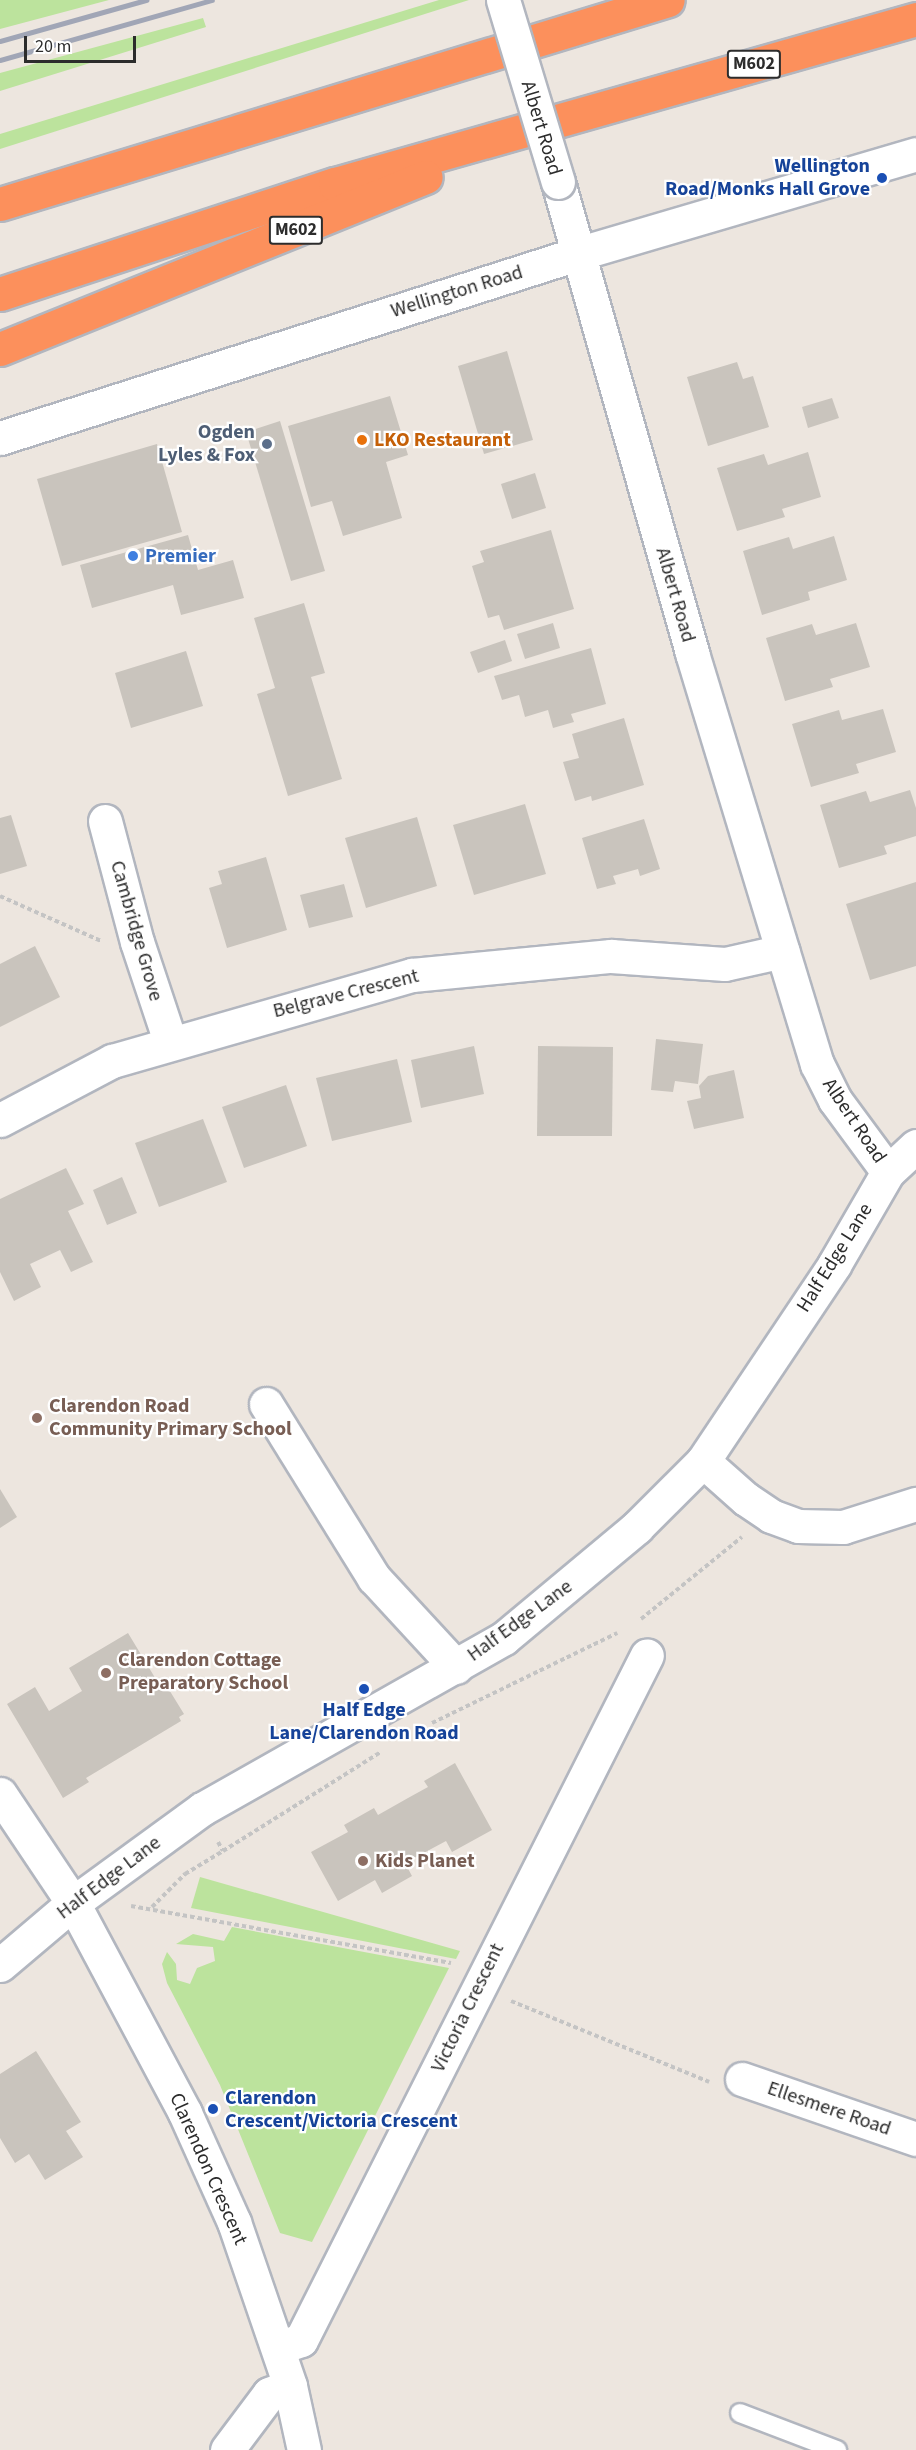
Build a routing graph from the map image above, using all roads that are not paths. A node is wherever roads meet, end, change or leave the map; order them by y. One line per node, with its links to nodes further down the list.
1 (503, 0): 9 (street, Albert Road, bridge)
2 (668, 0): 5 (highway)
3 (916, 19): 4 (highway, M602)
4 (592, 110): 10 (highway, M602); 11 (highway, M602)
5 (196, 147): 7 (highway); 8 (highway)
6 (916, 154): 9 (street, Wellington Road)
7 (0, 204)
8 (0, 221)
9 (577, 254): 12 (street, Wellington Road); 14 (street, Albert Road)
10 (0, 294)
11 (0, 349)
12 (0, 438)
13 (105, 821): 15 (street, Cambridge Grove)
14 (783, 951): 15 (street, Belgrave Crescent); 18 (street, Albert Road)
15 (170, 1041): 16 (street, Belgrave Crescent)
16 (0, 1120)
17 (916, 1146): 18 (street, Half Edge Lane)
18 (888, 1172): 20 (street, Half Edge Lane)
19 (266, 1404): 23 (street)
20 (703, 1461): 21 (street); 23 (street, Half Edge Lane)
21 (916, 1504)
22 (647, 1655): 29 (street, Victoria Crescent)
23 (456, 1667): 25 (street, Half Edge Lane)
24 (0, 1794): 25 (street, Clarendon Crescent)
25 (73, 1903): 26 (street, Half Edge Lane); 29 (street, Clarendon Crescent)
26 (0, 1965)
27 (742, 2079): 28 (street, Ellesmere Road)
28 (916, 2139)
29 (278, 2348): 30 (street, Clarendon Crescent)
30 (290, 2386): 32 (street); 33 (street, Clarendon Crescent)
31 (740, 2413): 34 (lane)
32 (227, 2450)
33 (304, 2450)
34 (837, 2450)

